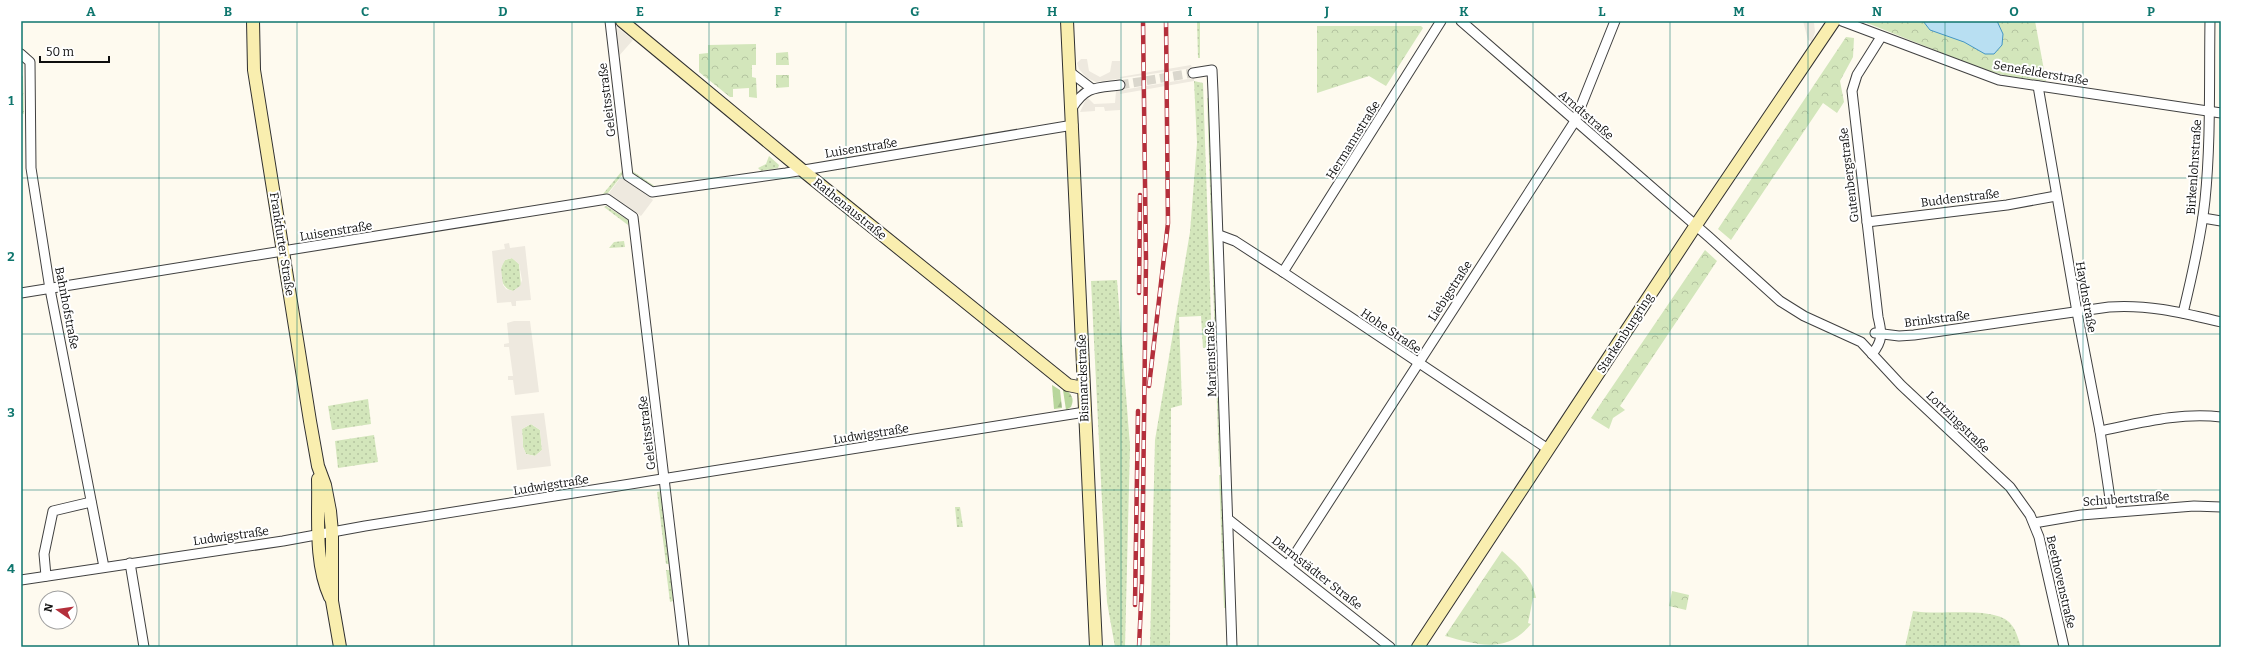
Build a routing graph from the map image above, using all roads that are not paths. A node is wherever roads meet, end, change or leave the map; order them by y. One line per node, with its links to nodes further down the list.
1 (253, 21): 32 (main road, Frankfurter Straße)
2 (610, 21): 24 (street, Geleitsstraße)
3 (622, 21): 23 (main road, Rathenaustraße)
4 (1067, 21): 13 (main road, Bismarckstraße)
5 (1441, 21): 33 (street, Hermannstraße)
6 (1461, 21): 21 (street, Arndtstraße)
7 (1615, 21): 21 (street, Liebigstraße)
8 (1834, 21): 30 (main road, Starkenburgring)
9 (1842, 21): 11 (street, Senefelderstraße)
10 (2210, 21): 19 (street, Birkenlohrstraße)
11 (1881, 37): 16 (street, Senefelderstraße); 29 (street, Gutenbergstraße)
12 (21, 54): 34 (street, Bahnhofstraße)
13 (1070, 72): 17 (street); 18 (main road, Bismarckstraße)
14 (1193, 73): 31 (street, Marienstraße)
15 (1120, 85): 17 (street)
16 (2038, 86): 19 (street, Senefelderstraße); 25 (street, Haydnstraße)
17 (1091, 88): 18 (street)
18 (1072, 108): 22 (main road, Bismarckstraße)
19 (2209, 111): 20 (street, Senefelderstraße); 27 (street, Birkenlohrstraße)
20 (2221, 113)
21 (1575, 121): 30 (street, Arndtstraße); 42 (street, Liebigstraße)
22 (1073, 126): 23 (street, Luisenstraße); 43 (main road, Bismarckstraße)
23 (802, 170): 24 (street, Luisenstraße); 43 (main road, Rathenaustraße)
24 (652, 192)
25 (2056, 196): 29 (street, Buddenstraße); 36 (street, Haydnstraße)
26 (633, 217): 32 (street, Luisenstraße); 49 (street, Geleitsstraße)
27 (2203, 218): 28 (street); 37 (street, Birkenlohrstraße)
28 (2221, 221)
29 (1867, 222): 39 (street, Gutenbergstraße)
30 (1696, 225): 40 (street); 47 (main road, Starkenburgring)
31 (1219, 235): 33 (street, Hohe Straße); 53 (street, Marienstraße)
32 (283, 252): 34 (street, Luisenstraße); 48 (main road, Frankfurter Straße)
33 (1284, 272): 42 (street, Hohe Straße)
34 (50, 289): 35 (street, Luisenstraße); 50 (street, Bahnhofstraße)
35 (21, 293)
36 (2077, 312): 37 (street, Brinkstraße); 39 (street, Brinkstraße); 46 (street, Haydnstraße)
37 (2183, 313): 38 (street, Brinkstraße)
38 (2221, 322)
39 (1878, 334): 40 (street); 41 (street, Gutenbergstraße)
40 (1861, 342): 41 (street, Lortzingstraße)
41 (1872, 354): 54 (street, Lortzingstraße)
42 (1417, 363): 47 (street, Hohe Straße); 58 (street, Liebigstraße)
43 (1083, 388): 44 (main road, Bismarckstraße)
44 (1085, 412): 49 (street, Ludwigstraße); 63 (main road, Bismarckstraße)
45 (2221, 417): 46 (street)
46 (2100, 431): 52 (street, Haydnstraße)
47 (1548, 449): 69 (main road, Starkenburgring)
48 (318, 466): 55 (main road, Frankfurter Straße); 56 (main road, Frankfurter Straße)
49 (664, 479): 55 (street, Ludwigstraße); 66 (street, Geleitsstraße)
50 (91, 502): 59 (street, Bahnhofstraße); 60 (street)
51 (2221, 507): 52 (street, Schubertstraße)
52 (2112, 512): 54 (street, Schubertstraße)
53 (1228, 520): 58 (street, Darmstädter Straße); 67 (street, Marienstraße)
54 (2034, 523): 70 (street, Beethovenstraße)
55 (332, 532): 56 (street, Ludwigstraße); 62 (main road, Frankfurter Straße)
56 (319, 535): 57 (street, Ludwigstraße); 62 (main road, Frankfurter Straße)
57 (130, 563): 59 (street, Ludwigstraße); 64 (street)
58 (1288, 565): 68 (street, Darmstädter Straße)
59 (104, 567): 60 (street, Ludwigstraße)
60 (46, 576): 61 (street, Ludwigstraße)
61 (21, 580)
62 (332, 602): 65 (main road, Frankfurter Straße)
63 (1098, 645)
64 (144, 647)
65 (340, 647)
66 (684, 647)
67 (1232, 647)
68 (1390, 647)
69 (1418, 647)
70 (2064, 647)

